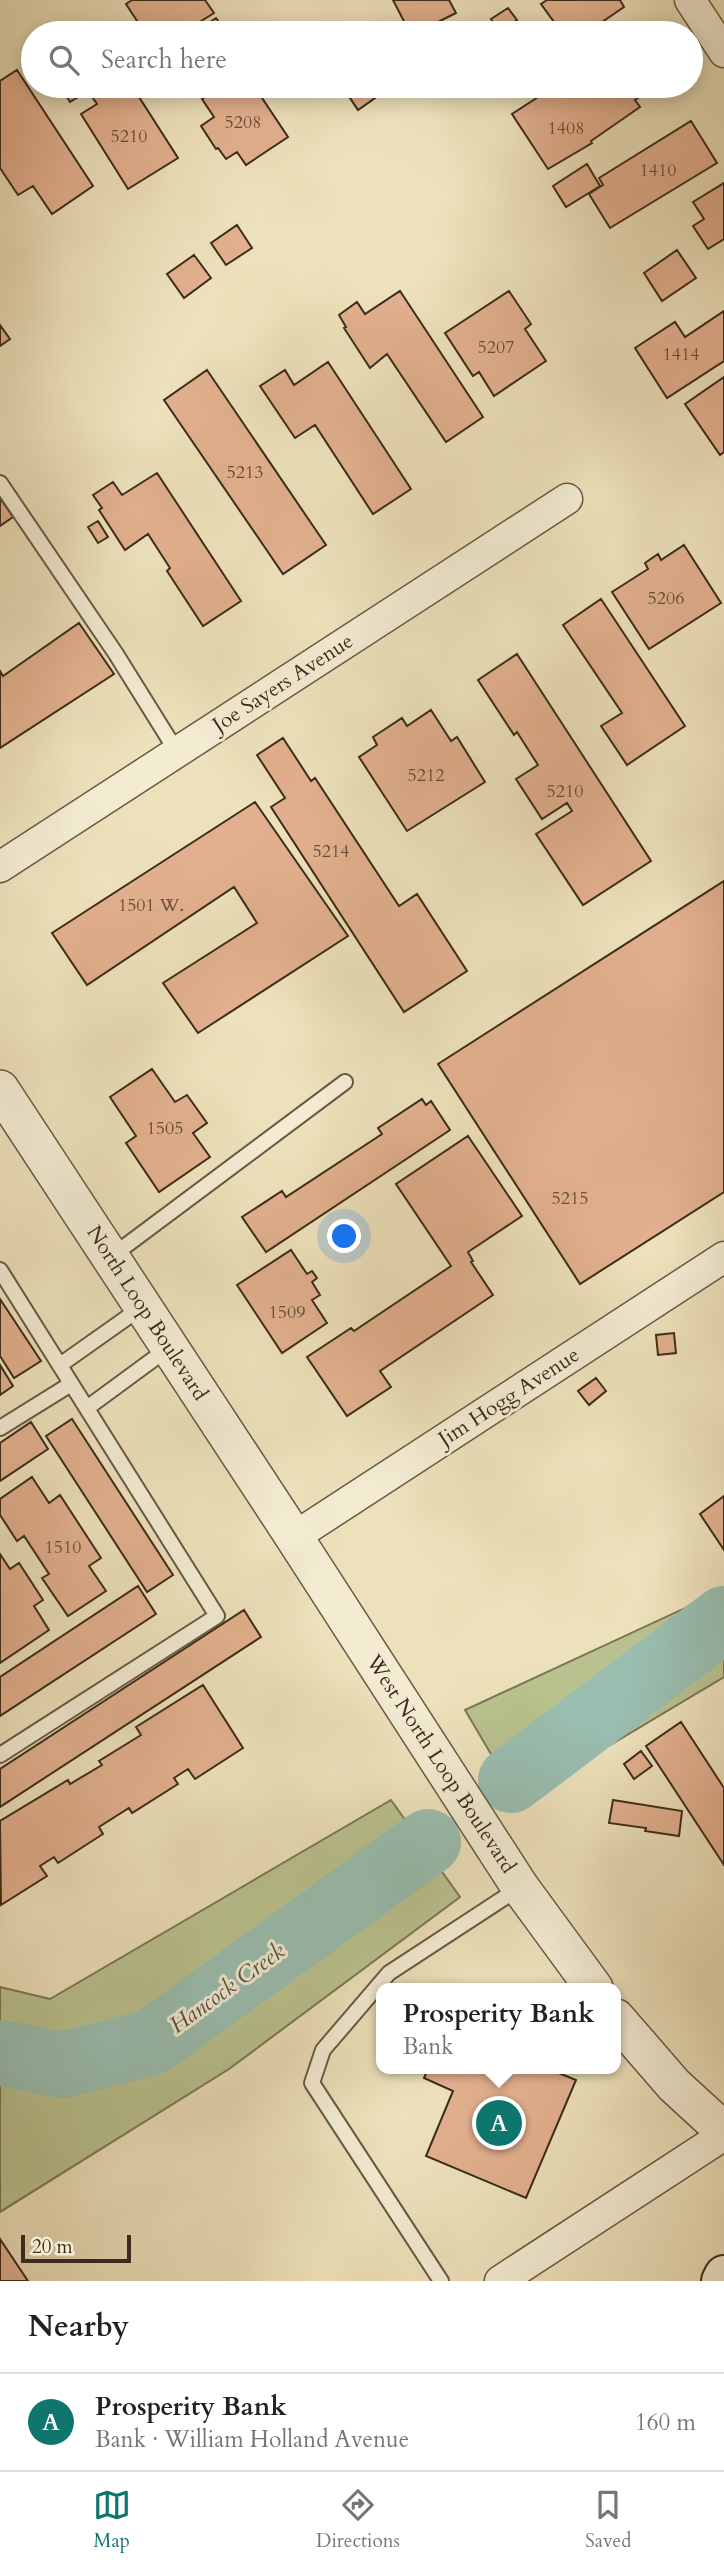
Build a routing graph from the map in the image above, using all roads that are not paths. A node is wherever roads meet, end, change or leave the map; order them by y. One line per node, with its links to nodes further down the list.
1 (690, 0): 2 (street)
2 (724, 52)
3 (0, 483): 5 (lane)
4 (566, 499): 5 (street, Joe Sayers Avenue)
5 (177, 752): 6 (street, Joe Sayers Avenue)
6 (0, 867)
7 (345, 1082): 9 (lane)
8 (0, 1089): 9 (street, North Loop Boulevard)
9 (111, 1257): 12 (street, North Loop Boulevard)
10 (724, 1258): 18 (street, Jim Hogg Avenue)
11 (0, 1270): 14 (lane)
12 (143, 1306): 13 (street, North Loop Boulevard); 14 (lane)
13 (170, 1347): 16 (lane); 18 (street, North Loop Boulevard)
14 (60, 1365): 15 (lane)
15 (71, 1384): 16 (lane); 17 (lane)
16 (87, 1408): 19 (lane)
17 (0, 1428)
18 (294, 1536): 20 (street, West North Loop Boulevard)
19 (0, 1755)
20 (520, 1887): 21 (lane); 22 (street, West North Loop Boulevard)
21 (380, 1983)
22 (590, 1983)
23 (376, 1988): 27 (lane)
24 (621, 2024): 25 (street)
25 (724, 2133): 28 (street)
26 (724, 2275): 29 (main road)
27 (441, 2281)
28 (500, 2281)
29 (721, 2281)

